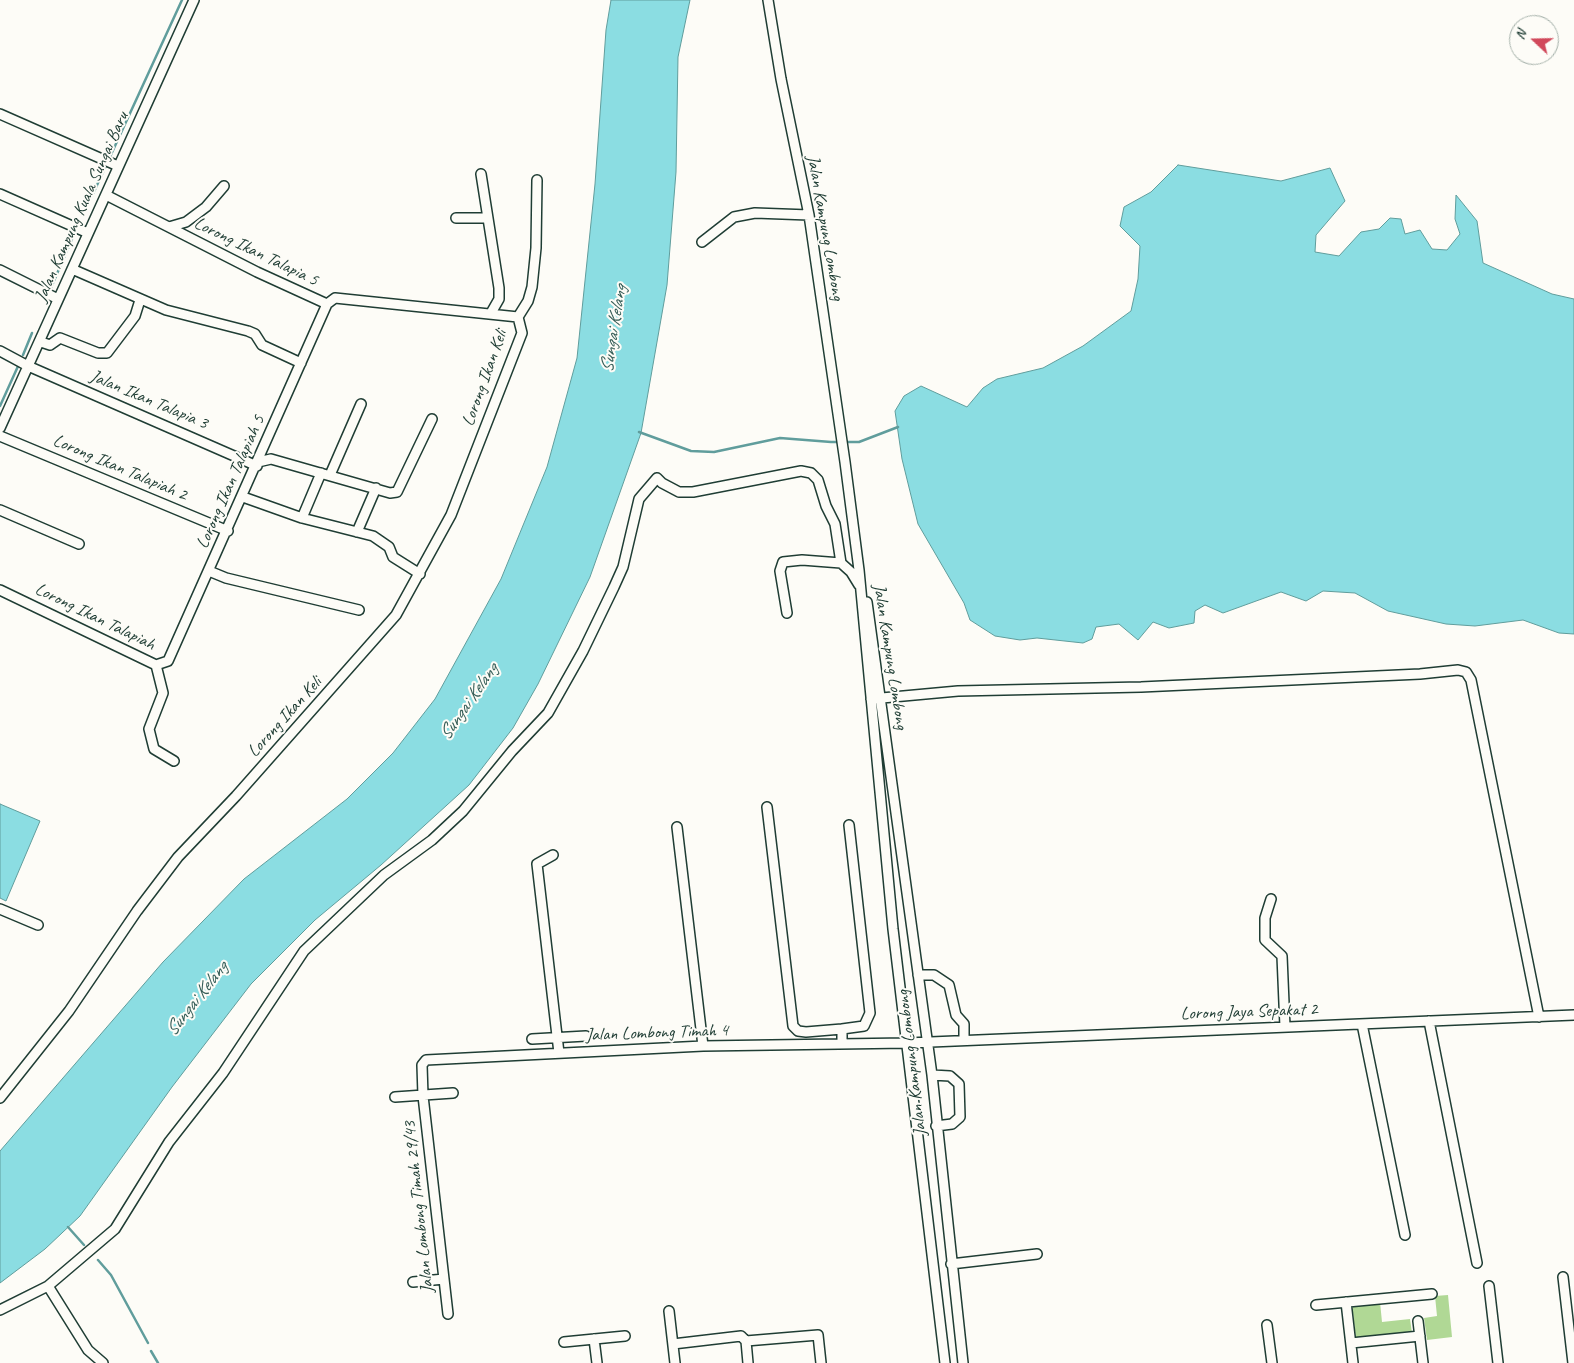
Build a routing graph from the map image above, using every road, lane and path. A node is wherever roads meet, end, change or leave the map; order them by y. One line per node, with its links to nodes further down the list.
1 (194, 0): 4 (street, Jalan Kampung Kuala Sungai Baru)
2 (768, 0): 10 (street, Jalan Kampung Lombong)
3 (0, 114): 4 (street)
4 (115, 165): 9 (street, Jalan Kampung Kuala Sungai Baru)
5 (481, 174): 12 (street)
6 (537, 180): 22 (street)
7 (224, 186): 13 (street)
8 (0, 194): 14 (street)
9 (106, 195): 13 (street, Lorong Ikan Talapia 5); 14 (street, Jalan Kampung Kuala Sungai Baru)
10 (809, 215): 15 (street); 41 (street, Jalan Kampung Lombong)
11 (456, 218): 12 (street)
12 (488, 218): 21 (street)
13 (169, 227): 20 (street, Lorong Ikan Talapia 5)
14 (88, 233): 16 (street, Jalan Kampung Kuala Sungai Baru)
15 (702, 242)
16 (72, 269): 18 (street, Jalan Kampung Kuala Sungai Baru); 19 (street)
17 (0, 270): 18 (street)
18 (58, 299): 23 (street, Jalan Kampung Kuala Sungai Baru)
19 (140, 300): 23 (street); 25 (street)
20 (327, 304): 21 (street, Lorong Ikan Talapia 5); 25 (street, Lorong Ikan Talapiah 5)
21 (491, 313): 22 (street, Lorong Ikan Talapia 5)
22 (518, 317): 43 (street, Lorong Ikan Keli)
23 (41, 342): 26 (street, Jalan Kampung Kuala Sungai Baru)
24 (0, 352): 26 (street, Jalan Ikan Talapia 3)
25 (301, 363): 31 (street, Lorong Ikan Talapiah 5)
26 (28, 366): 29 (street, Jalan Kampung Kuala Sungai Baru); 31 (street, Jalan Ikan Talapia 3)
27 (361, 404): 32 (street)
28 (432, 419): 33 (street)
29 (0, 428)
30 (0, 436): 37 (street, Lorong Ikan Talapiah 2)
31 (258, 464): 32 (street); 34 (street, Lorong Ikan Talapiah 5)
32 (326, 474): 33 (street); 36 (street)
33 (376, 488): 38 (street)
34 (243, 497): 36 (street); 37 (street, Lorong Ikan Talapiah 5)
35 (0, 510): 39 (street)
36 (302, 518): 38 (street)
37 (228, 531): 42 (street, Lorong Ikan Talapiah 5)
38 (357, 532): 43 (street)
39 (78, 544)
40 (841, 563): 44 (street); 47 (street); 88 (street)
41 (859, 570): 44 (street, Jalan Kampung Lombong); 49 (street, Jalan Kampung Lombong)
42 (210, 571): 46 (street); 48 (street, Lorong Ikan Talapiah 5)
43 (420, 574): 79 (street, Lorong Ikan Keli)
44 (860, 587): 50 (street, Jalan Kampung Lombong)
45 (0, 590): 48 (street, Lorong Ikan Talapiah)
46 (359, 610)
47 (787, 613)
48 (156, 665): 51 (street, Lorong Ikan Talapiah)
49 (881, 698): 50 (street); 59 (street, Jalan Kampung Lombong); 61 (street)
50 (871, 699): 71 (street, Jalan Kampung Lombong)
51 (174, 761)
52 (767, 807): 65 (street)
53 (848, 825): 65 (street)
54 (677, 827): 73 (street)
55 (553, 855): 67 (street)
56 (1271, 899): 64 (street)
57 (0, 909): 58 (street)
58 (38, 925)
59 (918, 975): 69 (street); 70 (street, Jalan Kampung Lombong)
60 (1574, 1015): 61 (street, Lorong Jaya Sepakat 2)
61 (1539, 1017): 62 (street, Lorong Jaya Sepakat 2)
62 (1429, 1021): 63 (street, Lorong Jaya Sepakat 2); 83 (street)
63 (1362, 1024): 64 (street, Lorong Jaya Sepakat 2); 81 (street)
64 (1285, 1027): 69 (street, Lorong Jaya Sepakat 2)
65 (842, 1029): 72 (street)
66 (586, 1036): 67 (street)
67 (557, 1038): 68 (street); 74 (street)
68 (532, 1039)
69 (964, 1040): 70 (street, Lorong Jaya Sepakat 2)
70 (926, 1042): 71 (street, Jalan Lombong Timah 4); 75 (street, Jalan Kampung Lombong)
71 (907, 1043): 72 (street, Jalan Lombong Timah 4); 110 (street, Jalan Kampung Lombong)
72 (842, 1044): 73 (street, Jalan Lombong Timah 4)
73 (703, 1046): 74 (street, Jalan Lombong Timah 4)
74 (559, 1053): 77 (street, Jalan Lombong Timah 4)
75 (932, 1075): 80 (street, Jalan Kampung Lombong); 80 (street)
76 (454, 1093): 77 (street)
77 (424, 1096): 78 (street); 86 (street, Jalan Lombong Timah 29/43)
78 (395, 1097)
79 (0, 1098)
80 (936, 1126): 84 (street, Jalan Kampung Lombong)
81 (1405, 1235)
82 (1037, 1254): 84 (street)
83 (1477, 1262)
84 (951, 1264): 111 (street, Jalan Kampung Lombong)
85 (1563, 1277): 116 (street)
86 (444, 1278): 87 (street); 95 (street, Jalan Lombong Timah 29/43)
87 (413, 1282)
88 (48, 1286): 93 (street); 105 (street)
89 (1489, 1286): 115 (street)
90 (1432, 1294): 91 (street)
91 (1346, 1302): 92 (street); 103 (street)
92 (1316, 1305)
93 (0, 1310)
94 (670, 1311): 104 (street)
95 (448, 1314)
96 (1418, 1321): 99 (street)
97 (1267, 1326): 112 (street)
98 (625, 1336): 100 (street)
99 (1420, 1336): 103 (street); 114 (street)
100 (594, 1339): 102 (street); 106 (street)
101 (746, 1341): 104 (street); 108 (street); 109 (street)
102 (564, 1342)
103 (1351, 1343): 113 (street)
104 (673, 1344): 107 (street)
105 (103, 1363)
106 (597, 1363)
107 (675, 1363)
108 (748, 1363)
109 (821, 1363)
110 (945, 1363)
111 (962, 1363)
112 (1272, 1363)
113 (1353, 1363)
114 (1423, 1363)
115 (1498, 1363)
116 (1573, 1363)

